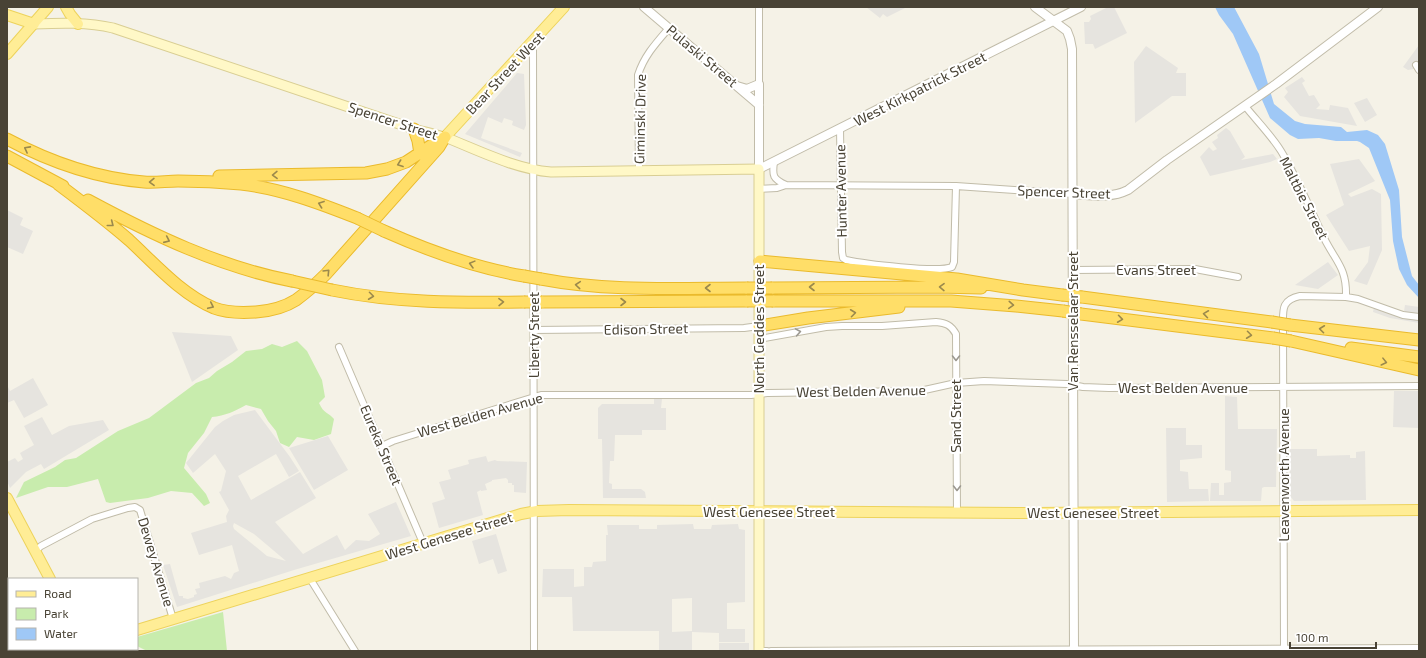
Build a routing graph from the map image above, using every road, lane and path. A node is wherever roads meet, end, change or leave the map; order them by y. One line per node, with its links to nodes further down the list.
1 (48, 7): 11 (main road)
2 (66, 7): 12 (main road)
3 (564, 7): 14 (main road, Bear Street West)
4 (644, 7): 13 (street, Pulaski Street)
5 (759, 7): 16 (street, North Geddes Street)
6 (1035, 7): 10 (street, Van Rensselaer Street)
7 (1081, 7): 10 (street, West Kirkpatrick Street)
8 (1378, 7): 19 (street, Spencer Street)
9 (7, 15): 11 (main road)
10 (1053, 21): 21 (street, West Kirkpatrick Street); 36 (street, Van Rensselaer Street)
11 (34, 24): 12 (main road, Spencer Street); 15 (main road)
12 (78, 24): 20 (main road, Spencer Street)
13 (669, 28): 17 (street, Pulaski Street); 29 (street, Giminski Drive)
14 (533, 43): 23 (main road, Bear Street West); 28 (street, Liberty Street)
15 (7, 54)
16 (759, 84): 17 (street); 18 (street, North Geddes Street)
17 (737, 86): 18 (street, Pulaski Street)
18 (759, 105): 27 (street, North Geddes Street)
19 (1245, 106): 36 (street, Spencer Street); 41 (street, Maltbie Street)
20 (414, 129): 23 (main road, Spencer Street); 24 (highway)
21 (840, 129): 26 (street, West Kirkpatrick Street); 33 (street, Hunter Avenue)
22 (7, 138): 30 (highway, one-way to 22)
23 (445, 138): 24 (highway); 28 (main road, Spencer Street); 31 (highway, one-way to 23)
24 (420, 154): 30 (highway, one-way to 30)
25 (7, 156): 31 (highway)
26 (774, 162): 27 (street, West Kirkpatrick Street); 32 (street)
27 (759, 169): 29 (main road, Spencer Street); 35 (main road, North Geddes Street)
28 (532, 170): 29 (main road, Spencer Street); 45 (street, Liberty Street)
29 (639, 171)
30 (176, 181): 40 (highway, one-way to 30, bridge)
31 (58, 184): 42 (highway, one-way to 42, bridge)
32 (786, 185): 33 (street, Spencer Street); 35 (street, Spencer Street)
33 (842, 186): 34 (street, Spencer Street); 34 (street, Hunter Avenue)
34 (956, 186): 36 (street, Spencer Street)
35 (759, 189): 37 (main road, North Geddes Street)
36 (1072, 194): 38 (street, Van Rensselaer Street)
37 (760, 261): 40 (highway); 44 (main road, North Geddes Street)
38 (1073, 270): 39 (street, Evans Street); 55 (street, Van Rensselaer Street)
39 (1238, 277)
40 (1023, 290): 46 (highway, one-way to 40, bridge)
41 (1346, 297): 43 (street); 57 (street, Leavenworth Avenue)
42 (972, 303): 44 (highway, one-way to 42); 49 (highway, one-way to 49, bridge)
43 (1419, 317)
44 (759, 326): 45 (street, Edison Street); 47 (main road, North Geddes Street)
45 (533, 330): 59 (street, Liberty Street)
46 (1353, 333): 48 (highway); 50 (highway)
47 (759, 339): 54 (street, Sand Street, one-way to 54); 58 (main road, North Geddes Street)
48 (1419, 340)
49 (1291, 341): 52 (highway); 53 (highway, one-way to 53)
50 (1419, 345)
51 (339, 347): 60 (street, Eureka Street)
52 (1419, 358)
53 (1419, 370)
54 (956, 383): 55 (street, West Belden Avenue); 58 (street, West Belden Avenue); 66 (street, Sand Street, one-way to 66)
55 (1073, 385): 57 (street, West Belden Avenue); 67 (street, Van Rensselaer Street)
56 (1419, 386): 57 (street, West Belden Avenue)
57 (1283, 387): 65 (street, Leavenworth Avenue)
58 (759, 394): 59 (street, West Belden Avenue); 64 (main road, North Geddes Street)
59 (534, 397): 60 (street, West Belden Avenue); 63 (street, Liberty Street)
60 (382, 446): 68 (street, Eureka Street)
61 (7, 498): 69 (main road)
62 (1419, 510): 65 (main road, West Genesee Street)
63 (534, 511): 64 (main road, West Genesee Street); 68 (main road, West Genesee Street); 80 (street, Liberty Street)
64 (759, 511): 66 (main road, West Genesee Street); 81 (main road, North Geddes Street)
65 (1284, 511): 67 (main road, West Genesee Street); 75 (street, Leavenworth Avenue)
66 (957, 513): 67 (main road, West Genesee Street)
67 (1074, 513): 76 (street, Van Rensselaer Street)
68 (423, 543): 70 (main road, West Genesee Street)
69 (35, 551): 71 (main road); 72 (street, Dewey Avenue)
70 (309, 577): 72 (main road, West Genesee Street); 79 (street)
71 (49, 578)
72 (173, 619): 73 (main road, West Genesee Street)
73 (138, 630)
74 (1419, 648): 78 (street)
75 (1284, 649): 77 (street); 78 (street)
76 (1074, 650): 77 (street); 83 (street)
77 (1202, 650)
78 (1367, 650)
79 (355, 651)
80 (534, 651)
81 (759, 651)
82 (771, 651): 83 (street)
83 (799, 651)

